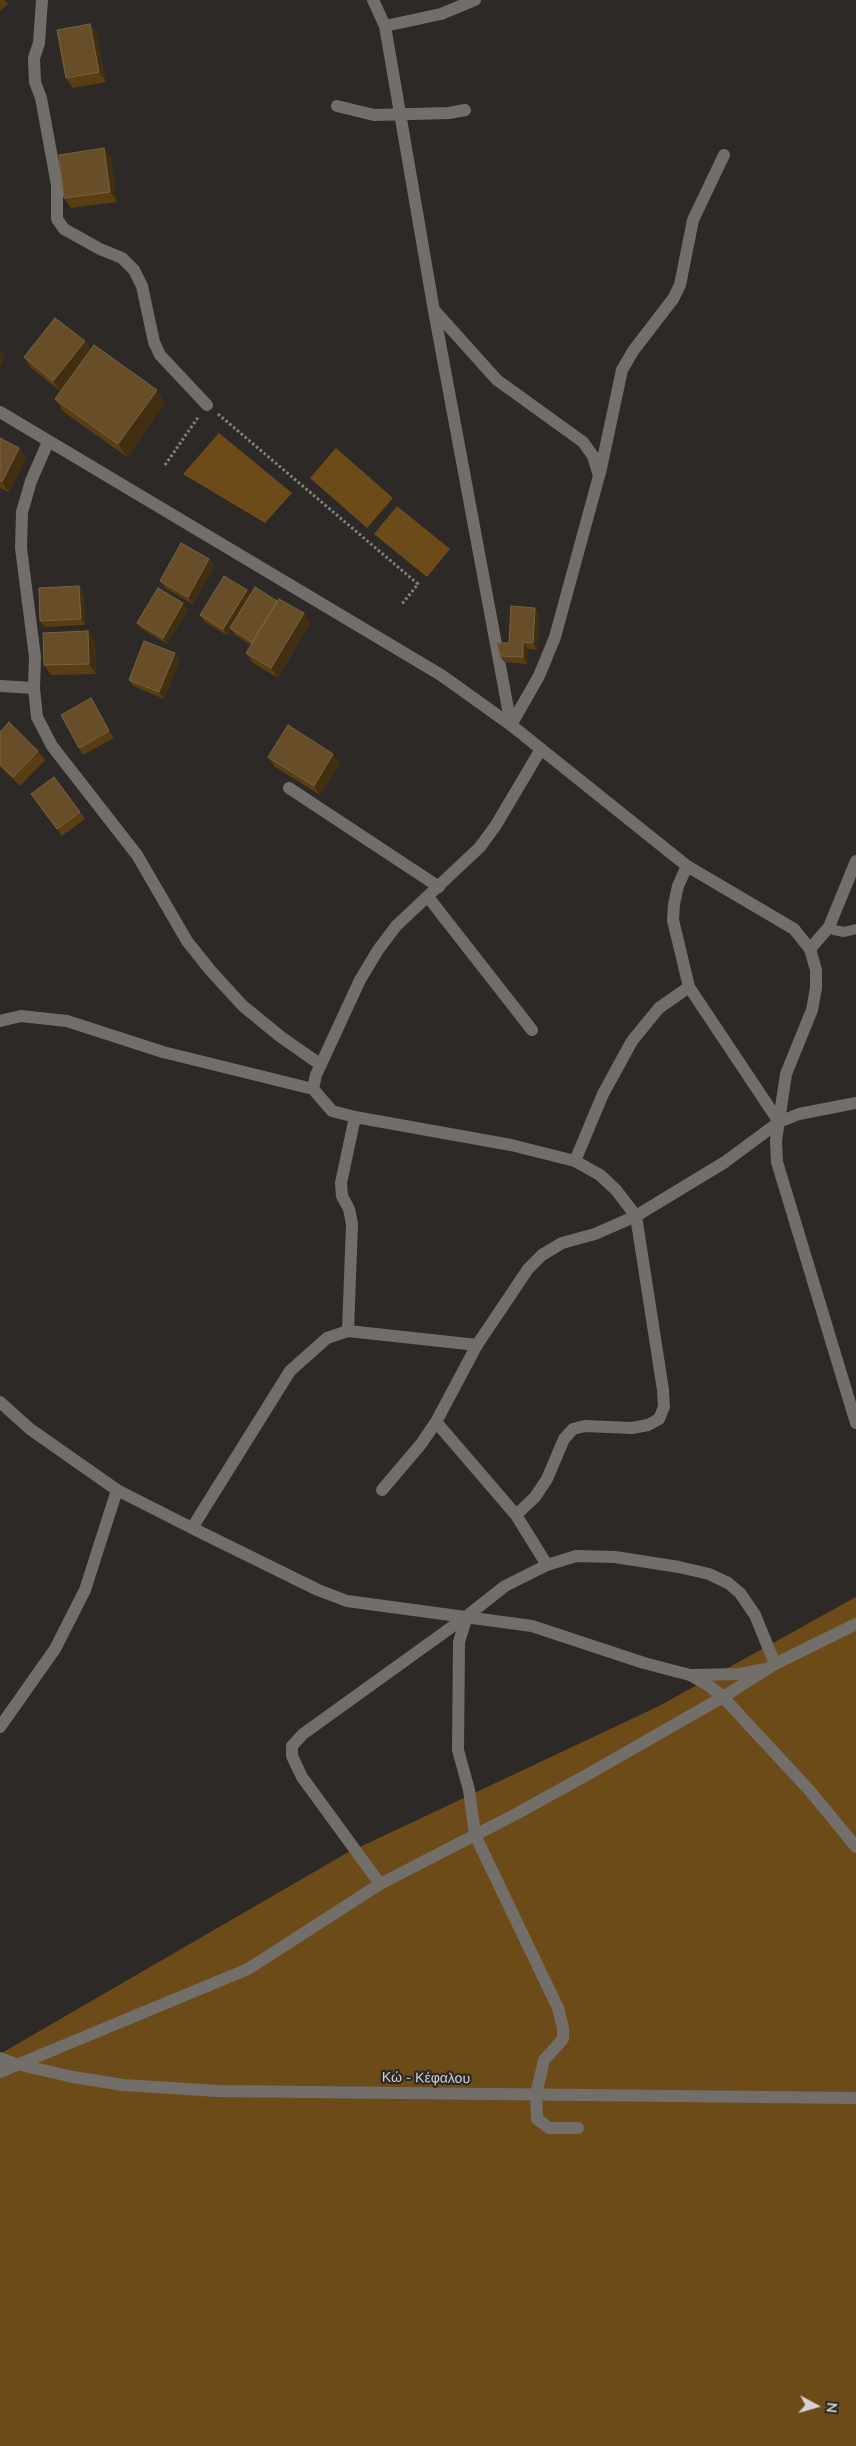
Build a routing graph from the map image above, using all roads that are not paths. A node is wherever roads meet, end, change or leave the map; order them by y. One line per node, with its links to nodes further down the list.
1 (42, 0): 10 (street)
2 (373, 0): 4 (street)
3 (475, 0): 4 (street)
4 (385, 26): 7 (street)
5 (337, 106): 7 (street)
6 (465, 110): 7 (street)
7 (401, 115): 9 (street)
8 (724, 155): 13 (street)
9 (434, 311): 13 (street); 16 (street)
10 (207, 404)
11 (0, 412): 12 (street)
12 (48, 442): 15 (street); 16 (street)
13 (599, 476): 16 (street)
14 (0, 686): 15 (street)
15 (34, 688): 29 (street)
16 (511, 725): 17 (street)
17 (541, 749): 20 (street); 21 (street)
18 (290, 788): 21 (street)
19 (856, 861): 23 (street)
20 (687, 866): 25 (street); 26 (street)
21 (439, 887): 22 (street)
22 (428, 897): 28 (street); 29 (street)
23 (829, 926): 24 (lane); 25 (street)
24 (856, 929)
25 (810, 949): 33 (street)
26 (689, 987): 33 (street); 34 (street)
27 (0, 1021): 30 (street)
28 (532, 1030)
29 (321, 1065): 30 (street)
30 (314, 1089): 32 (street)
31 (856, 1103): 33 (street)
32 (355, 1117): 34 (street); 36 (street)
33 (779, 1122): 35 (street); 40 (street)
34 (575, 1161): 35 (street)
35 (636, 1216): 37 (street); 43 (street)
36 (348, 1331): 37 (street); 44 (street)
37 (477, 1345): 39 (street)
38 (0, 1402): 41 (street)
39 (436, 1422): 42 (street); 43 (street)
40 (856, 1423)
41 (117, 1490): 44 (street); 51 (street)
42 (382, 1490)
43 (516, 1514): 45 (street)
44 (192, 1528): 46 (street)
45 (547, 1565): 46 (street); 48 (street)
46 (467, 1616): 49 (street); 52 (street); 54 (street)
47 (856, 1624): 48 (street)
48 (770, 1666): 49 (street); 50 (street)
49 (690, 1675): 50 (street)
50 (723, 1697): 52 (street); 53 (street)
51 (0, 1727)
52 (475, 1835): 54 (street); 58 (street)
53 (856, 1847)
54 (380, 1884): 56 (street)
55 (0, 2058): 56 (street, Κώ - Κέφαλου)
56 (16, 2064): 57 (street); 58 (street, Κώ - Κέφαλου)
57 (0, 2072)
58 (536, 2095): 59 (street, Κώ - Κέφαλου); 60 (street)
59 (856, 2098)
60 (578, 2128)

